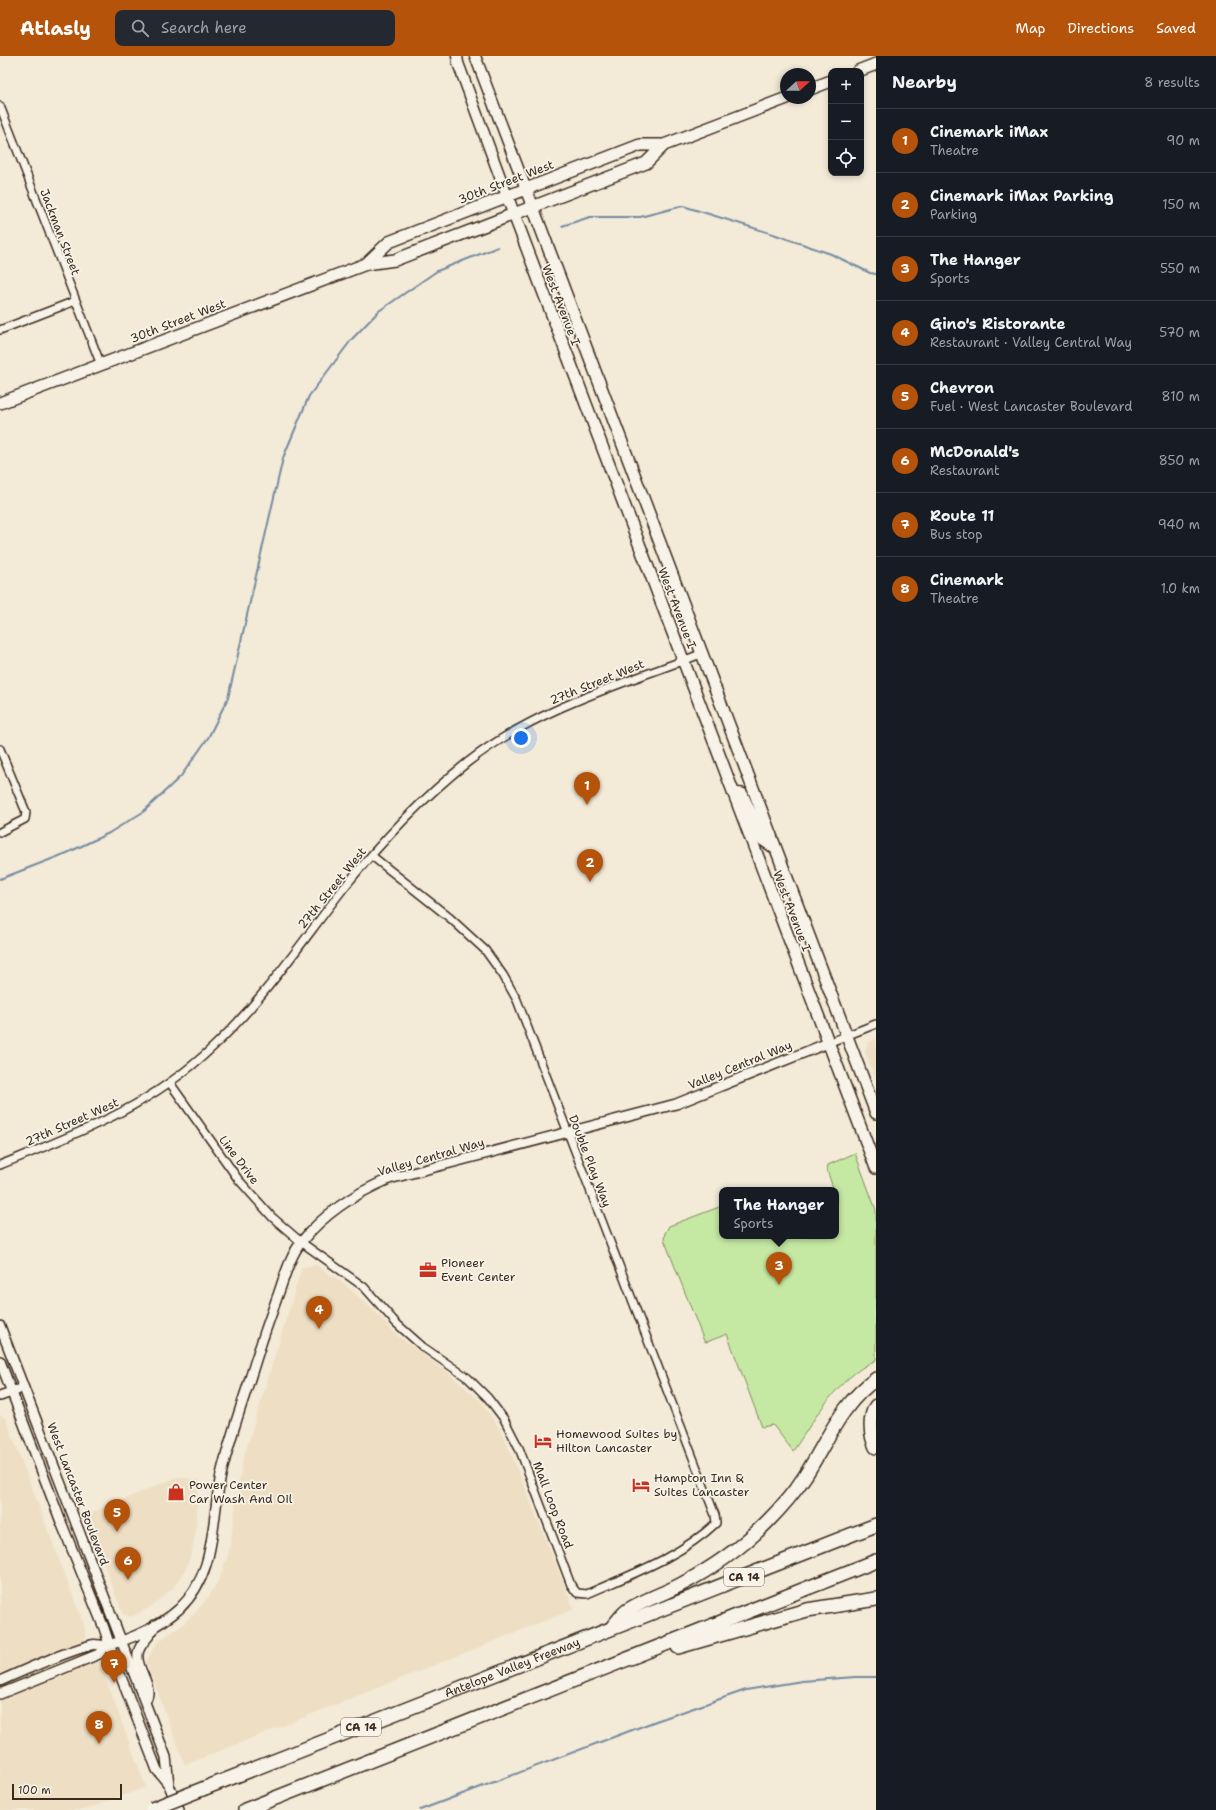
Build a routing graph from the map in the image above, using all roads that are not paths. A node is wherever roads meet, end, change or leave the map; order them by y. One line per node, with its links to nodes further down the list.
1 (457, 56): 11 (main road, West Avenue I)
2 (475, 56): 10 (main road, West Avenue I)
3 (876, 64): 4 (main road)
4 (864, 69)
5 (828, 82): 6 (main road)
6 (816, 87)
7 (780, 101): 9 (main road, 30th Street West)
8 (0, 106): 15 (street, Jackman Street)
9 (664, 145): 10 (main road, 30th Street West); 12 (main road, 30th Street West)
10 (526, 189): 11 (main road, 30th Street West); 12 (main road, West Avenue I)
11 (507, 196): 13 (main road, West Avenue I); 14 (main road, 30th Street West)
12 (533, 206): 13 (main road, 30th Street West); 19 (main road, West Avenue I)
13 (513, 214): 14 (main road, 30th Street West); 20 (main road, West Avenue I)
14 (366, 264): 17 (main road, 30th Street West)
15 (75, 301): 16 (street); 17 (street, Jackman Street)
16 (0, 330)
17 (101, 365): 18 (main road, 30th Street West)
18 (0, 403)
19 (701, 654): 20 (street, 27th Street West); 24 (main road, West Avenue I)
20 (683, 661): 22 (main road, West Avenue I); 25 (street, 27th Street West)
21 (0, 749): 23 (street)
22 (732, 793): 24 (main road); 28 (main road, West Avenue I)
23 (0, 832)
24 (775, 849): 27 (main road, West Avenue I)
25 (372, 856): 29 (street, 27th Street West); 31 (street, Double Play Way)
26 (876, 1024): 27 (street)
27 (846, 1036): 28 (street); 30 (main road, West Avenue I)
28 (828, 1043): 31 (street, Valley Central Way); 33 (main road, West Avenue I)
29 (170, 1083): 32 (street, 27th Street West); 34 (street, Line Drive)
30 (876, 1113)
31 (568, 1133): 34 (street, Valley Central Way); 43 (street, Double Play Way)
32 (0, 1165)
33 (876, 1168)
34 (301, 1242): 43 (street, Mall Loop Road); 47 (street, Valley Central Way)
35 (0, 1326): 38 (street, West Lancaster Boulevard)
36 (0, 1360): 39 (street, West Lancaster Boulevard)
37 (876, 1379): 48 (highway)
38 (24, 1387): 39 (street); 49 (street, West Lancaster Boulevard)
39 (12, 1392): 40 (street); 50 (street, West Lancaster Boulevard)
40 (0, 1396)
41 (876, 1406): 42 (highway)
42 (876, 1447)
43 (716, 1523)
44 (876, 1525): 48 (highway, Antelope Valley Freeway / CA 14)
45 (876, 1561): 51 (highway, CA 14)
46 (876, 1599): 51 (highway)
47 (155, 1625): 49 (street, Valley Central Way); 54 (street)
48 (611, 1628): 56 (highway, Antelope Valley Freeway / CA 14, bridge)
49 (121, 1641): 50 (street, Valley Central Way); 54 (street, West Lancaster Boulevard)
50 (108, 1645): 52 (street, Valley Central Way); 53 (street, Valley Central Way); 55 (street, West Lancaster Boulevard)
51 (650, 1652): 58 (highway, CA 14)
52 (0, 1681)
53 (0, 1694)
54 (145, 1702): 55 (street, West Lancaster Boulevard)
55 (169, 1785): 57 (street, West Lancaster Boulevard)
56 (151, 1809)
57 (179, 1810)
58 (245, 1810)

